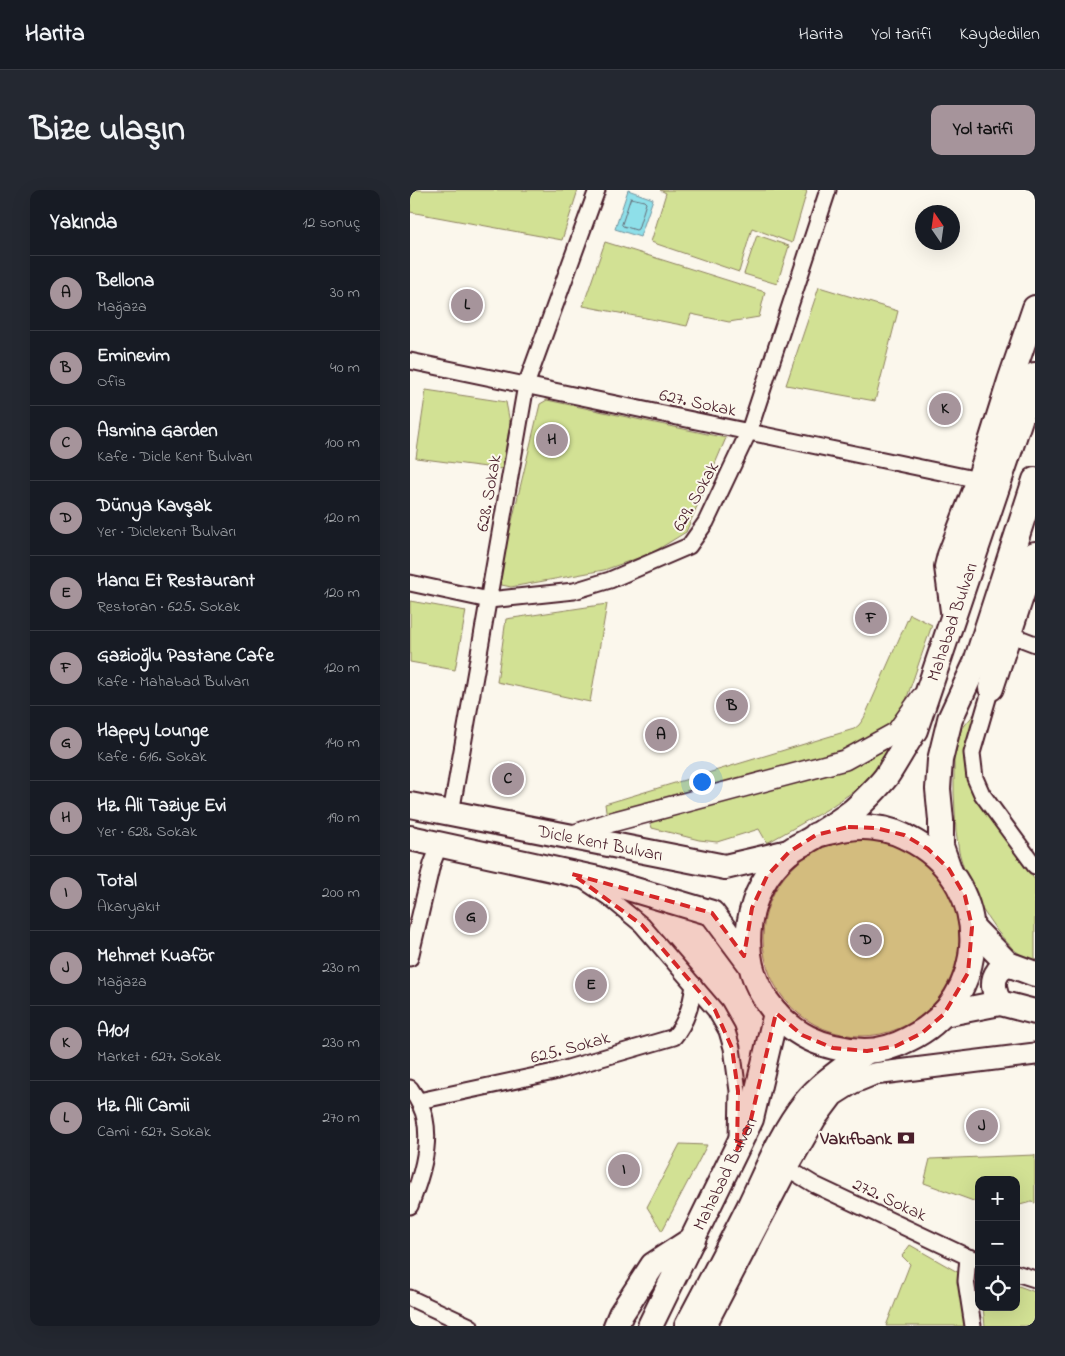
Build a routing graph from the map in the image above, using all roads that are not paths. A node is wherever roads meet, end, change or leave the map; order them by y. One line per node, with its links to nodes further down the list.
1 (597, 190): 6 (street, 628. Sokak)
2 (828, 190): 7 (street, 629. Sokak)
3 (1035, 308): 8 (main road)
4 (410, 361): 6 (street, 627. Sokak)
5 (1035, 375): 13 (main road, Mahabad Bulvarı)
6 (526, 385): 7 (street, 627. Sokak); 12 (street, 628. Sokak)
7 (749, 431): 8 (street, 627. Sokak); 12 (street, 629. Sokak)
8 (978, 480): 13 (main road)
9 (1035, 480): 16 (main road, Mahabad Bulvarı)
10 (1035, 554): 14 (main road)
11 (410, 583): 12 (street, 629. Sokak)
12 (489, 600): 20 (street, 628. Sokak)
13 (954, 616): 17 (main road, Mahabad Bulvarı)
14 (1009, 634): 15 (street); 18 (main road)
15 (1035, 644)
16 (975, 665): 18 (main road); 27 (main road, Mahabad Bulvarı)
17 (930, 684): 21 (main road, Mahabad Bulvarı); 22 (street)
18 (991, 688): 26 (street)
19 (410, 805): 20 (main road, Dicle Kent Bulvarı)
20 (451, 813): 22 (main road, Dicle Kent Bulvarı)
21 (816, 835): 25 (main road, Mahabad Bulvarı); 27 (main road)
22 (568, 837): 25 (main road, Dicle Kent Bulvarı)
23 (410, 838): 24 (main road, Dicle Kent Bulvarı)
24 (440, 844): 28 (main road, Dicle Kent Bulvarı); 30 (street)
25 (789, 852): 31 (main road)
26 (1035, 866)
27 (949, 869): 29 (main road)
28 (572, 874): 31 (main road, Dicle Kent Bulvarı); 34 (street)
29 (972, 927): 32 (main road); 38 (main road)
30 (410, 958)
31 (750, 964): 37 (main road)
32 (1008, 964): 33 (main road); 35 (main road)
33 (1035, 974)
34 (694, 985): 42 (street, 625. Sokak); 43 (street)
35 (1000, 1003): 36 (main road); 38 (main road)
36 (1035, 1012)
37 (776, 1013): 39 (main road); 43 (main road, Mahabad Bulvarı)
38 (944, 1014): 39 (main road)
39 (867, 1051): 54 (main road, Mahabad Bulvarı)
40 (1035, 1054): 44 (main road)
41 (410, 1088): 42 (street)
42 (419, 1101): 45 (street)
43 (737, 1149): 46 (main road, Mahabad Bulvarı)
44 (787, 1168): 47 (street, 272. Sokak); 55 (main road)
45 (410, 1206)
46 (693, 1239): 52 (main road); 53 (main road, Mahabad Bulvarı)
47 (973, 1259): 56 (street)
48 (1020, 1274): 49 (street)
49 (1035, 1279)
50 (410, 1298): 51 (street)
51 (470, 1326)
52 (616, 1326)
53 (650, 1326)
54 (687, 1326)
55 (705, 1326)
56 (973, 1326)

